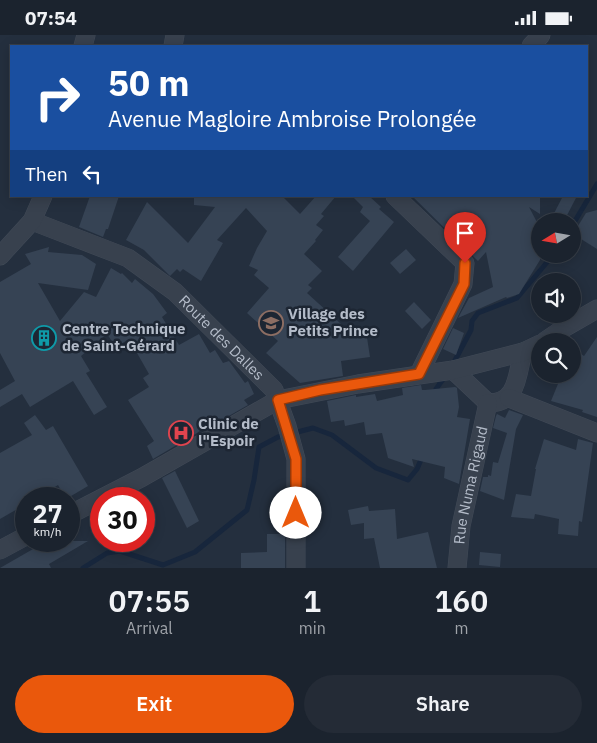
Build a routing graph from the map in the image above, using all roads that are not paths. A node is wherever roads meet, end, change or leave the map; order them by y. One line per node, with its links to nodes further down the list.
1 (541, 35): 2 (street)
2 (532, 45)
3 (43, 197): 5 (street)
4 (396, 197): 12 (street)
5 (32, 221): 6 (street); 14 (street, Route des Dalles)
6 (0, 256)
7 (597, 309): 8 (street)
8 (557, 333)
9 (531, 349): 10 (street)
10 (523, 352): 11 (street); 13 (street)
11 (453, 370): 12 (street); 15 (street)
12 (419, 374): 14 (street)
13 (509, 397): 15 (street); 16 (street)
14 (278, 400): 17 (street); 20 (street, Route des Dalles)
15 (488, 403): 21 (street, Rue Numa Rigaud)
16 (597, 433)
17 (80, 509)
18 (15, 542): 19 (street)
19 (0, 550)
20 (296, 568)
21 (457, 568)

